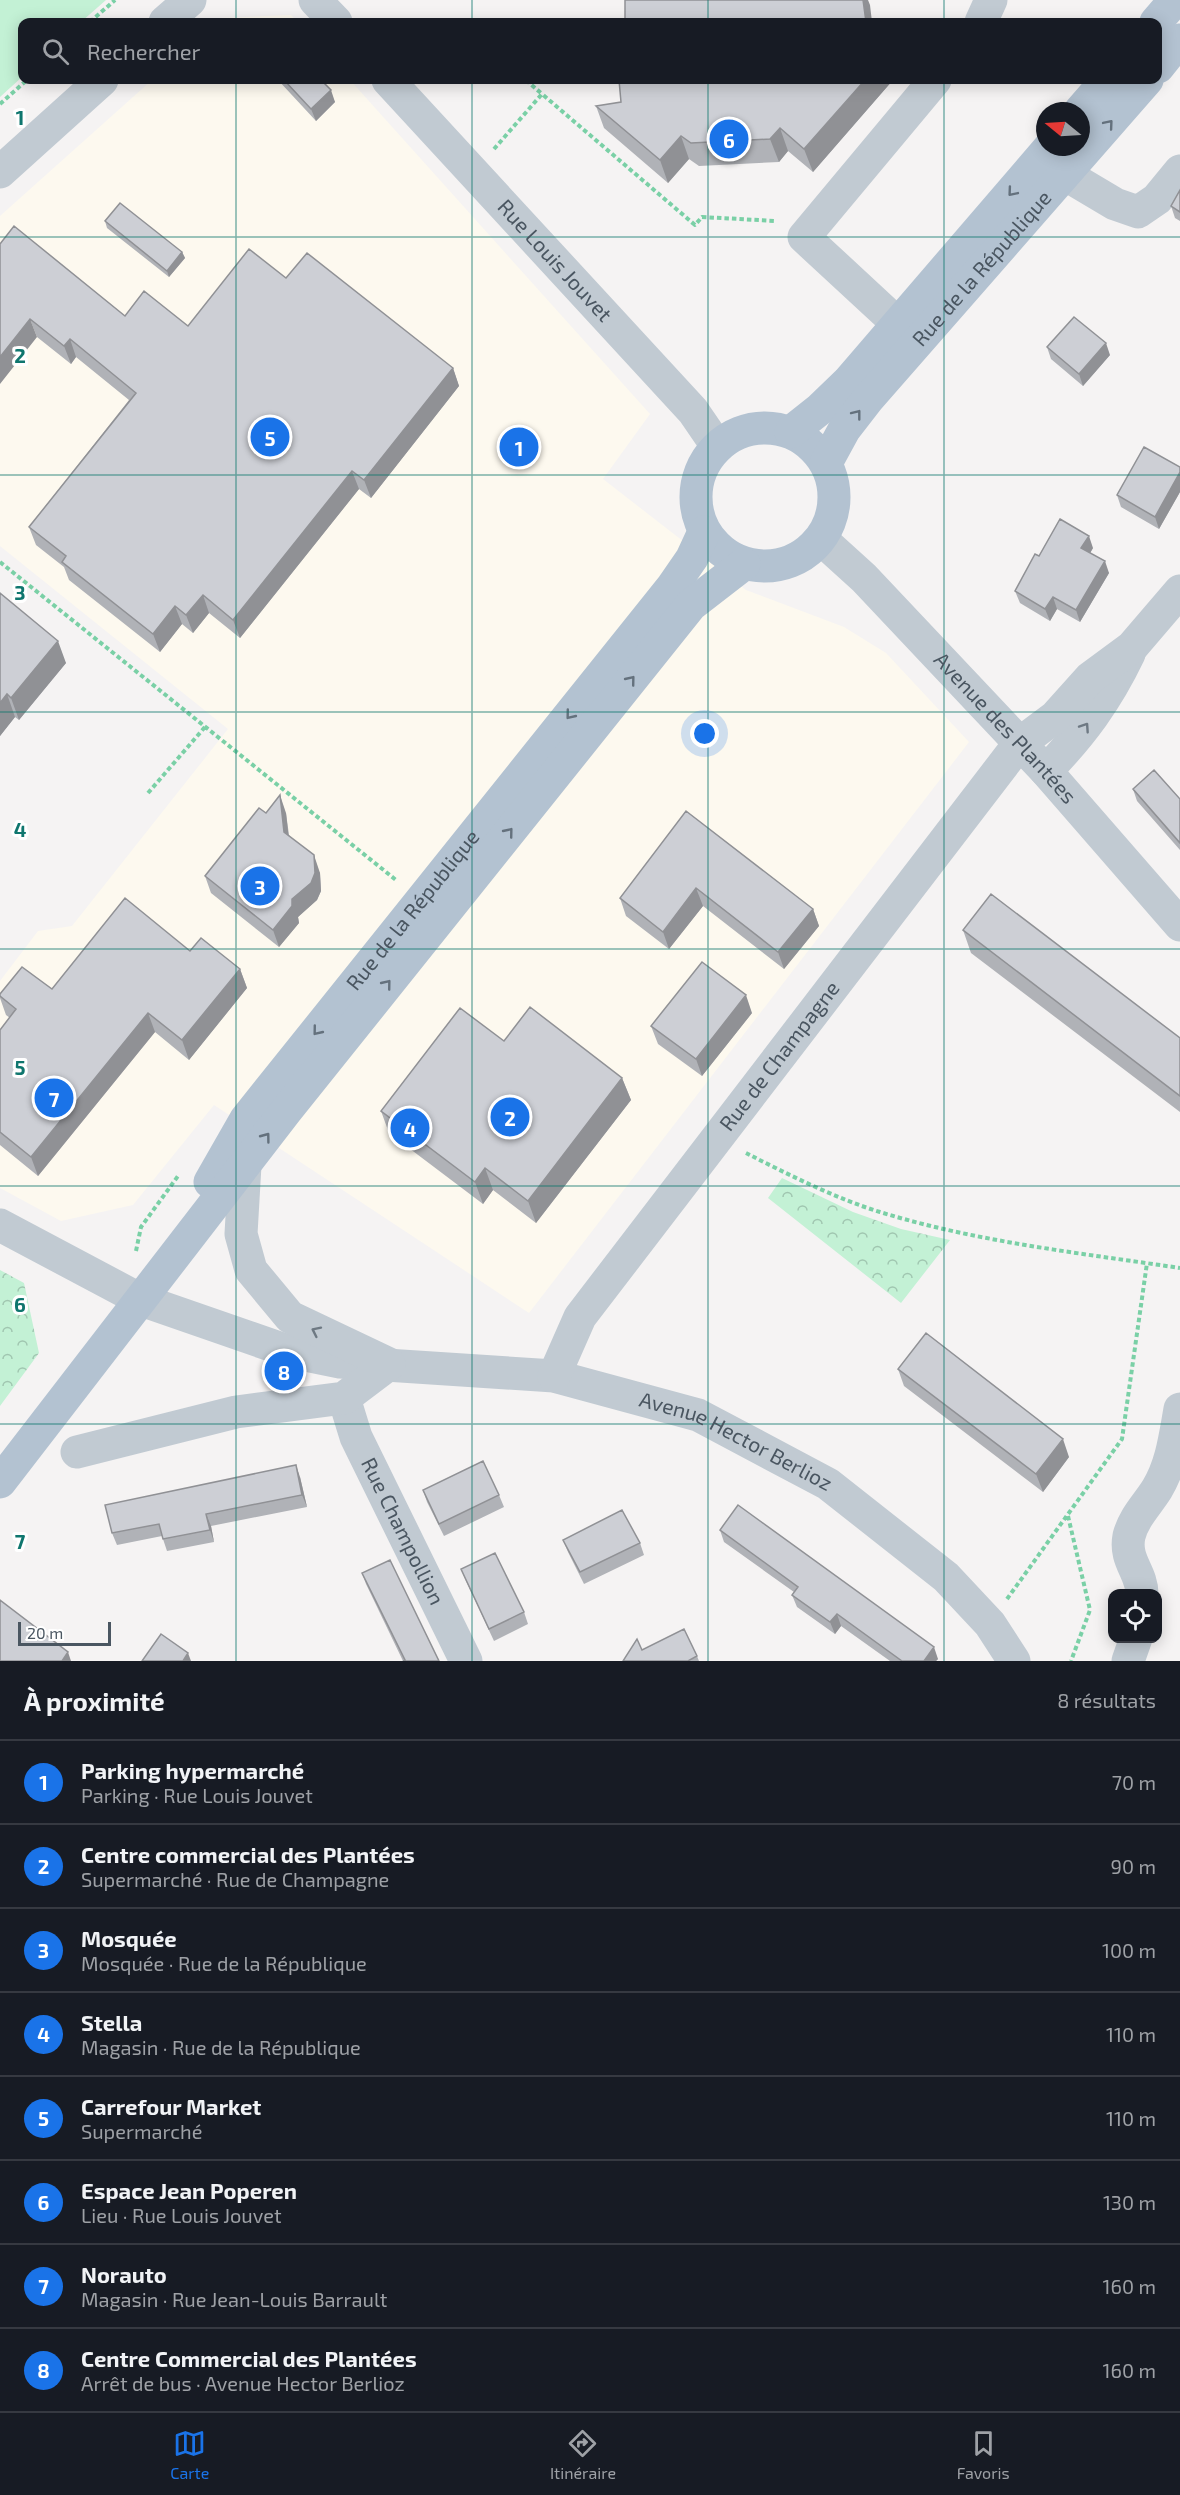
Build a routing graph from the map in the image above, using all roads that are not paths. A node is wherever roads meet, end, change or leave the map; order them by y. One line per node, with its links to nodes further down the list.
1 (190, 0): 5 (street)
2 (315, 0): 6 (street)
3 (991, 0): 7 (street)
4 (1176, 0): 8 (main road)
5 (170, 18)
6 (332, 18)
7 (983, 18)
8 (1160, 18)
9 (1180, 40): 10 (main road)
10 (1162, 62)
11 (98, 84): 19 (street)
12 (392, 84): 22 (street, Rue Louis Jouvet)
13 (932, 84): 20 (street)
14 (1104, 84): 16 (main road)
15 (1142, 84): 17 (main road, Rue de la République, one-way to 15)
16 (1088, 102)
17 (1051, 161): 18 (street); 20 (main road, Rue de la République, one-way to 20); 23 (main road, Rue de la République, one-way to 17)
18 (1180, 171)
19 (0, 172)
20 (898, 324): 21 (main road, Rue de la République)
21 (791, 432): 22 (main road); 23 (main road)
22 (717, 446): 24 (main road)
23 (826, 463): 25 (main road)
24 (704, 532): 26 (main road); 34 (main road, Rue de la République, one-way to 34)
25 (821, 539): 26 (main road); 29 (street, Avenue des Plantées)
26 (744, 564): 32 (main road, Rue de la République, one-way to 26)
27 (1180, 591): 28 (street)
28 (1132, 647): 29 (street, Rue de Champagne); 30 (street, one-way to 28)
29 (1019, 744): 30 (street, Avenue des Plantées); 36 (street, Rue de Champagne)
30 (1046, 771): 31 (street, Avenue des Plantées)
31 (1180, 925)
32 (245, 1165): 34 (main road, Rue de la République); 35 (street, Avenue Hector Berlioz, one-way to 32)
33 (0, 1225): 34 (street, Avenue Hector Berlioz)
34 (141, 1300): 35 (street, Avenue Hector Berlioz); 40 (main road, Rue de la République)
35 (389, 1364): 36 (street, Avenue Hector Berlioz); 37 (street)
36 (554, 1376): 44 (street, Avenue Hector Berlioz)
37 (344, 1398): 39 (street); 43 (street, Rue Champollion)
38 (1180, 1409): 41 (street)
39 (77, 1452)
40 (0, 1482)
41 (1142, 1589)
42 (1134, 1643): 45 (street)
43 (466, 1661)
44 (1014, 1661)
45 (1128, 1661)

